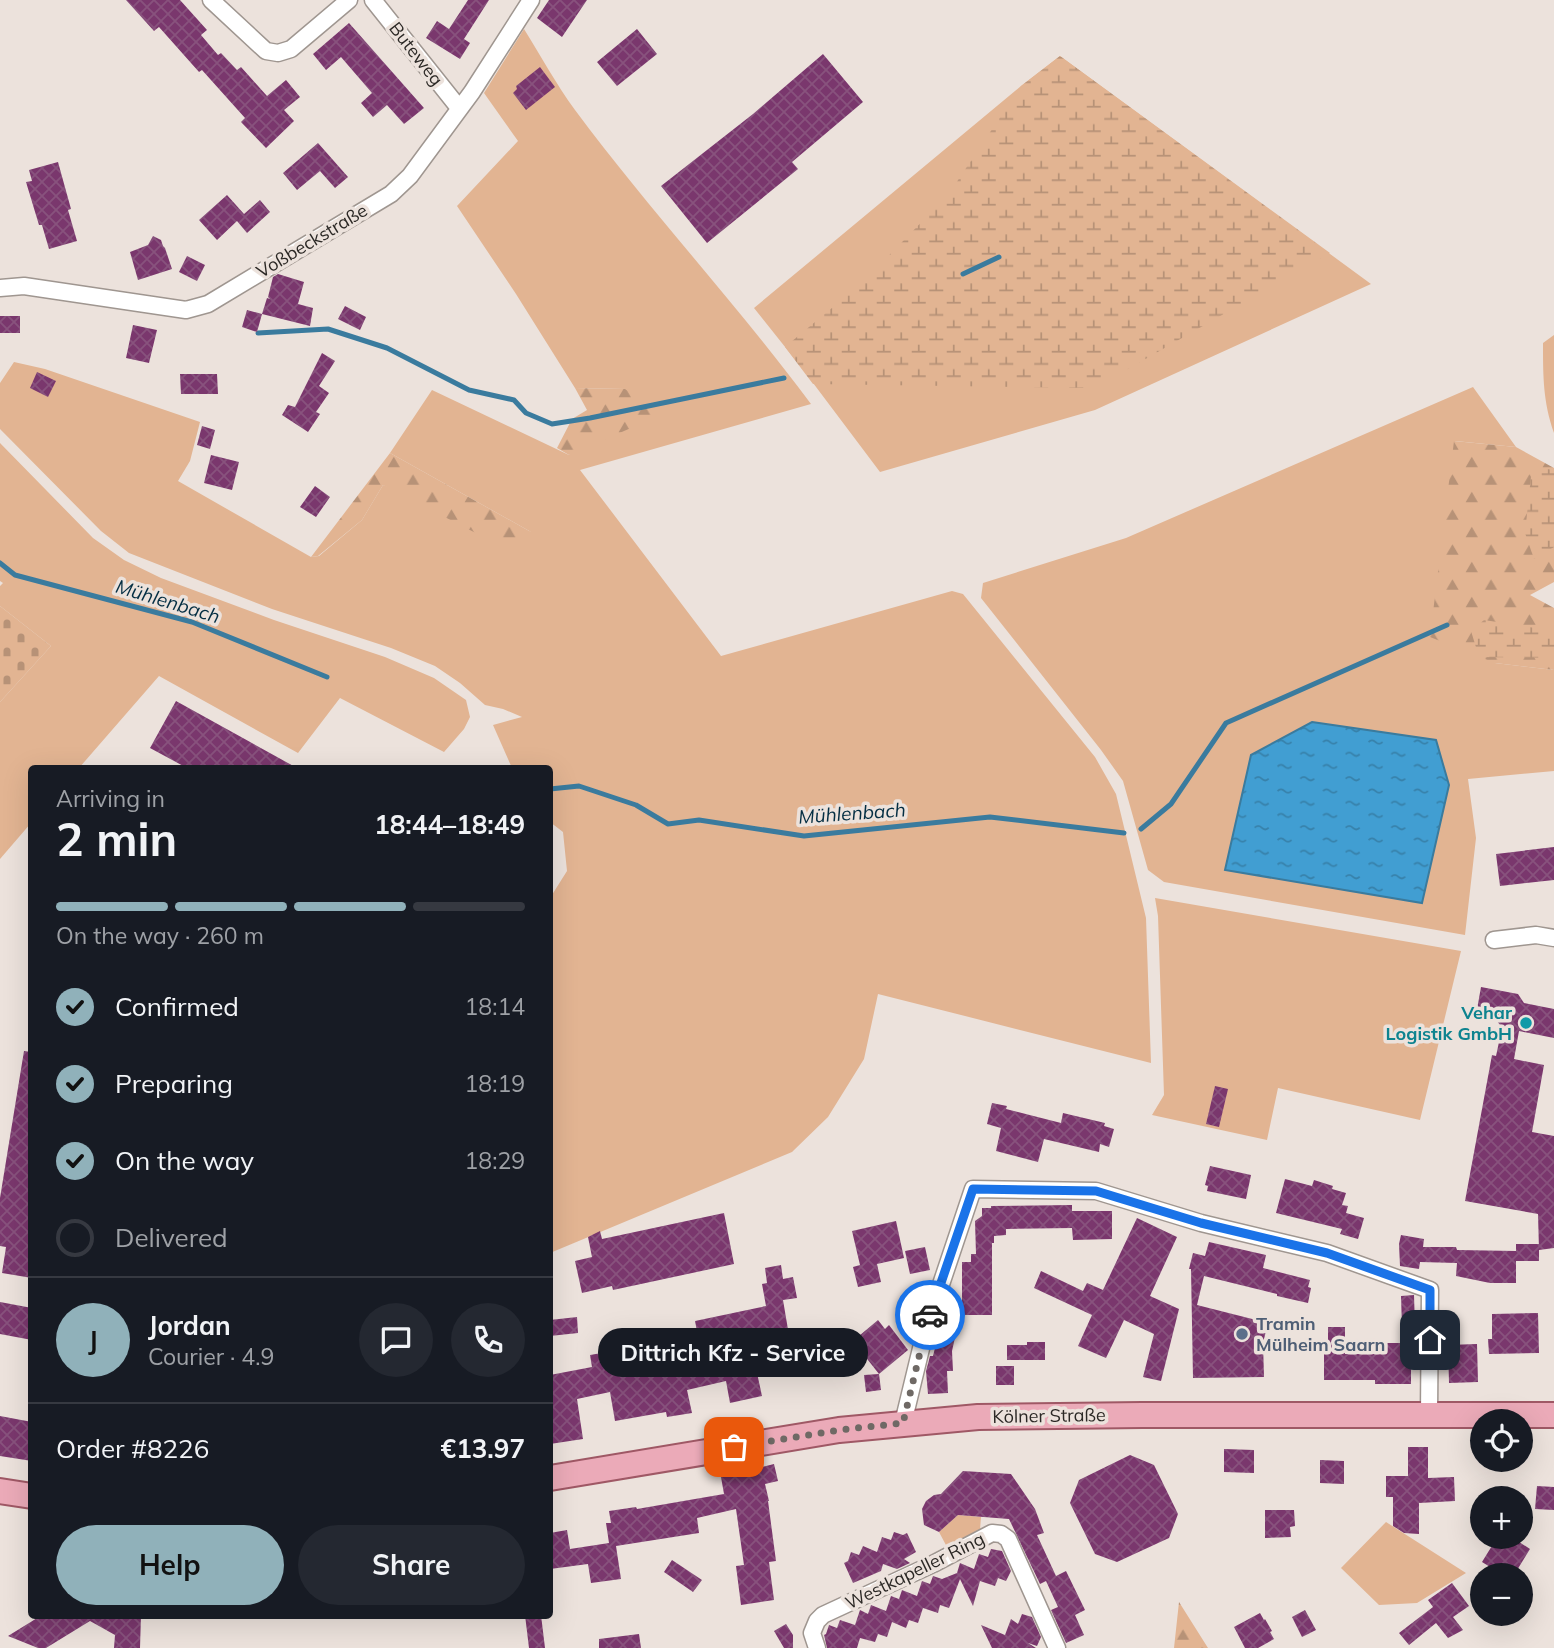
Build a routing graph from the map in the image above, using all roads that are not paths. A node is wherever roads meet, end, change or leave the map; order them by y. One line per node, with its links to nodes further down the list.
1 (211, 0): 2 (street)
2 (349, 0)
3 (373, 0): 5 (street, Buteweg)
4 (531, 0): 5 (street, Voßbeckstraße)
5 (459, 108): 6 (street, Voßbeckstraße)
6 (0, 288)
7 (1554, 938): 8 (street)
8 (1494, 940)
9 (1429, 1415): 10 (main road, Kölner Straße); 11 (main road, Kölner Straße); 11 (street)
10 (1554, 1415)
11 (903, 1423): 12 (main road, Kölner Straße)
12 (553, 1477)
13 (0, 1491): 14 (main road)
14 (28, 1495)
15 (817, 1648): 16 (street, Westkapeller Ring)
16 (1057, 1648)

